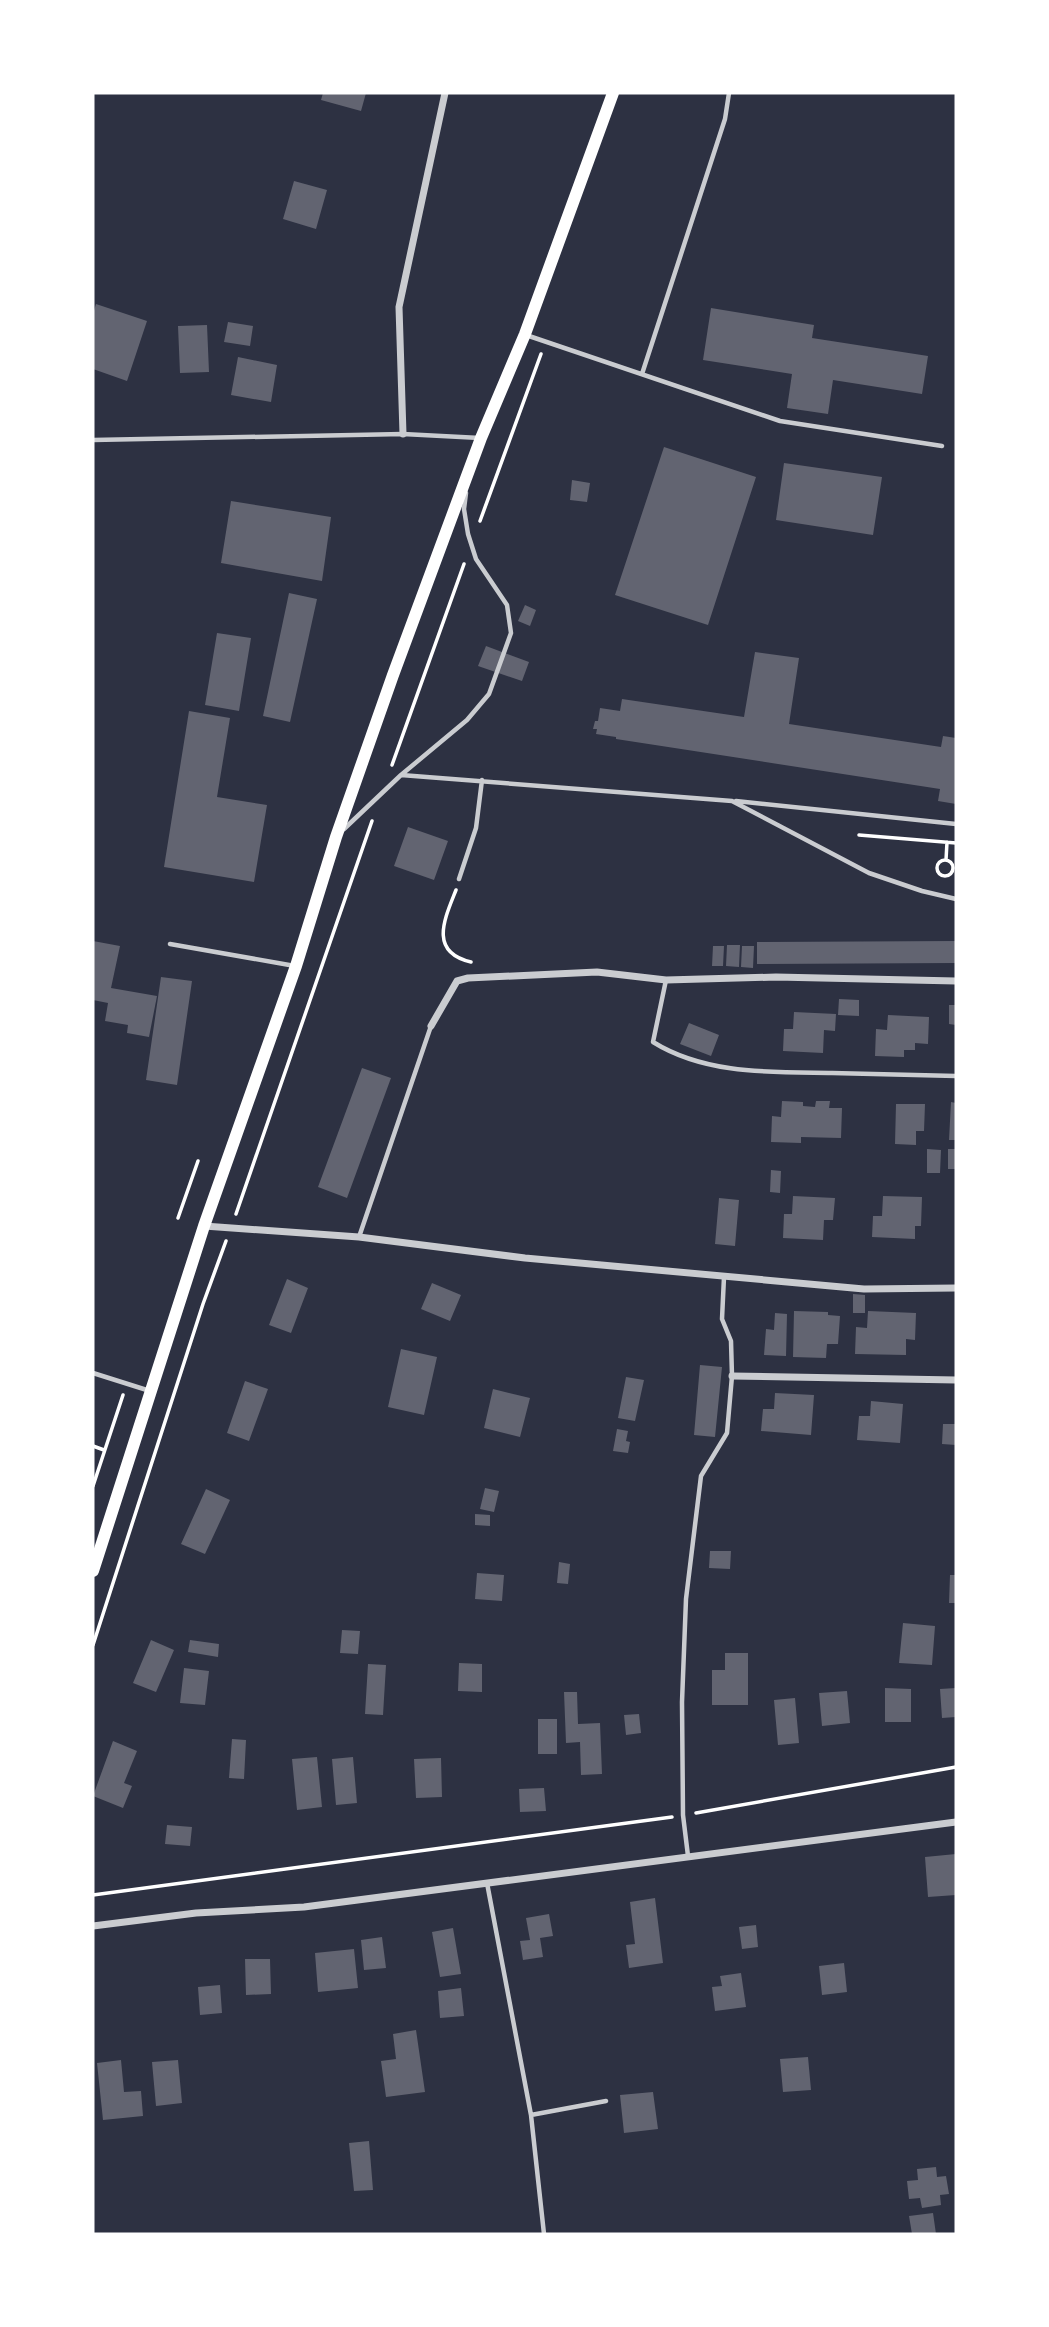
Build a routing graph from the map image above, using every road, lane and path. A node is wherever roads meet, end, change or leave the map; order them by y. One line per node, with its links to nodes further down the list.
1 (445, 93): 6 (street)
2 (613, 93): 4 (main road)
3 (729, 93): 5 (lane)
4 (525, 334): 5 (lane); 7 (main road)
5 (642, 374): 9 (lane)
6 (403, 434): 7 (lane); 8 (lane)
7 (481, 438): 10 (main road)
8 (93, 440)
9 (942, 446)
10 (467, 482): 11 (lane); 16 (main road)
11 (401, 775): 12 (lane); 16 (lane)
12 (482, 780): 13 (lane); 20 (lane)
13 (732, 801): 14 (lane); 21 (lane)
14 (956, 824)
15 (859, 835): 17 (path)
16 (336, 837): 24 (main road)
17 (947, 842): 18 (path); 19 (path)
18 (956, 843)
19 (946, 860): 19 (path)
20 (459, 878): 23 (path)
21 (956, 899)
22 (170, 943): 24 (lane)
23 (474, 963)
24 (296, 966): 31 (main road)
25 (666, 980): 26 (street); 27 (street); 28 (lane)
26 (956, 981)
27 (431, 1026): 32 (lane)
28 (956, 1076)
29 (198, 1161): 30 (path)
30 (178, 1218)
31 (204, 1226): 32 (street); 39 (main road)
32 (359, 1237): 33 (street)
33 (724, 1277): 34 (street); 36 (lane)
34 (956, 1288)
35 (93, 1373): 38 (lane)
36 (732, 1376): 37 (street); 45 (lane)
37 (956, 1380)
38 (127, 1384): 39 (lane); 41 (path)
39 (150, 1391): 43 (main road)
40 (93, 1446): 41 (path)
41 (104, 1450): 42 (path)
42 (93, 1486)
43 (93, 1571)
44 (956, 1767): 45 (path)
45 (683, 1815): 47 (lane); 49 (path)
46 (956, 1822): 47 (street)
47 (688, 1856): 48 (street)
48 (487, 1882): 50 (street); 52 (lane)
49 (93, 1895)
50 (93, 1926)
51 (606, 2101): 52 (lane)
52 (531, 2115): 53 (lane)
53 (544, 2234)

